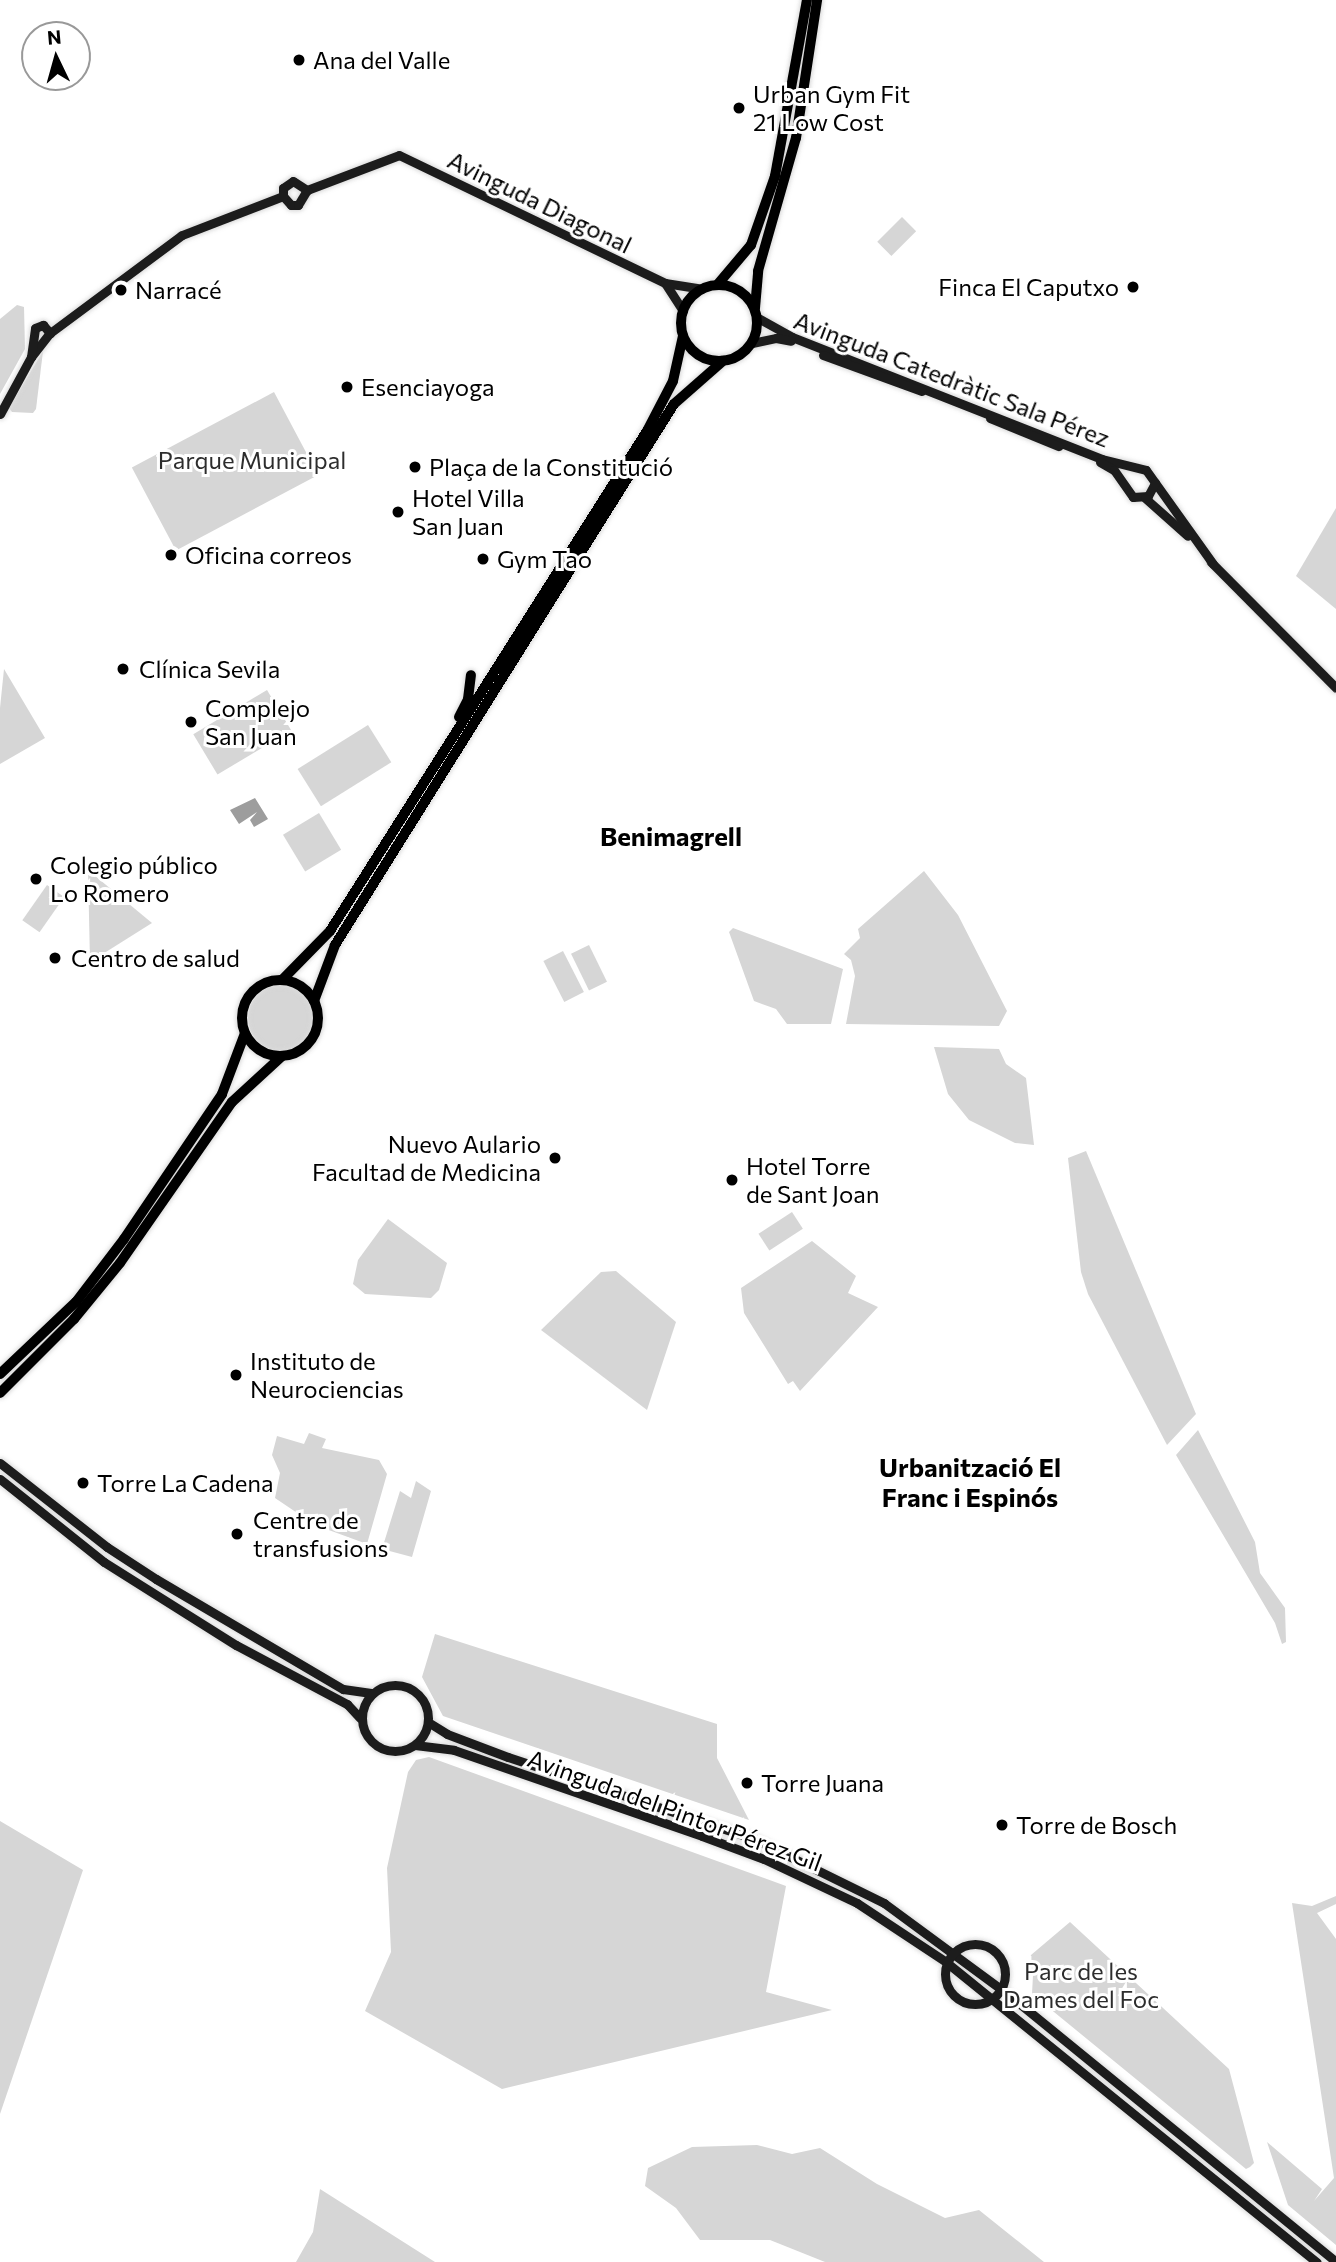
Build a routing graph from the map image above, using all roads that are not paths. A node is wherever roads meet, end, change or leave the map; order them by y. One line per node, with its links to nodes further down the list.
1 (807, 0): 6 (main road)
2 (817, 0): 9 (main road)
3 (307, 190): 4 (main road); 4 (main road); 5 (main road, Avinguda Diagonal)
4 (283, 195): 10 (main road)
5 (665, 283): 7 (main road, Avinguda Diagonal); 8 (main road)
6 (718, 284): 7 (main road); 9 (main road)
7 (702, 289): 8 (main road)
8 (683, 311): 11 (main road)
9 (756, 313): 13 (main road); 16 (main road, Avinguda Catedràtic Sala Pérez)
10 (50, 333): 12 (main road); 12 (main road)
11 (683, 336): 14 (main road); 23 (main road)
12 (38, 340): 15 (main road)
13 (752, 343): 14 (main road); 18 (main road, Avinguda Catedràtic Sala Pérez)
14 (723, 360): 25 (main road)
15 (0, 414)
16 (1135, 470): 17 (main road); 18 (main road)
17 (1155, 482): 19 (main road); 20 (main road)
18 (1125, 484): 19 (main road)
19 (1145, 498): 20 (main road)
20 (1213, 564): 22 (main road)
21 (471, 676): 23 (main road)
22 (1336, 688)
23 (429, 773): 24 (main road)
24 (282, 980): 25 (main road); 26 (main road)
25 (314, 1001): 27 (main road)
26 (244, 1033): 27 (main road); 28 (main road)
27 (282, 1056): 29 (main road)
28 (0, 1374)
29 (0, 1393)
30 (0, 1463): 32 (main road)
31 (0, 1479): 33 (main road)
32 (373, 1693): 33 (main road); 34 (main road)
33 (360, 1718): 35 (main road)
34 (428, 1722): 35 (main road); 36 (main road, Avinguda del Pintor Pérez Gil)
35 (415, 1745): 37 (main road, Avinguda del Pintor Pérez Gil)
36 (954, 1952): 37 (main road); 38 (main road, Avinguda del Pintor Pérez Gil); 38 (main road)
37 (946, 1962): 39 (main road, Avinguda del Pintor Pérez Gil); 39 (main road)
38 (1001, 1990): 39 (main road); 41 (main road, Avinguda del Pintor Pérez Gil)
39 (993, 1999): 40 (main road, Avinguda del Pintor Pérez Gil)
40 (1317, 2262)
41 (1336, 2262)

